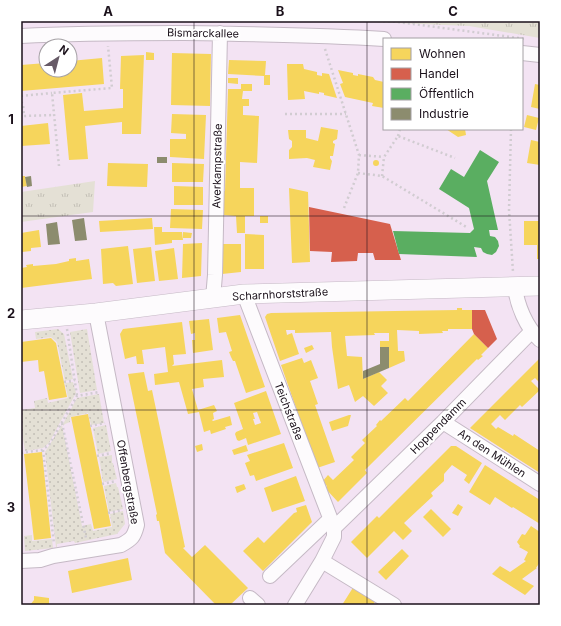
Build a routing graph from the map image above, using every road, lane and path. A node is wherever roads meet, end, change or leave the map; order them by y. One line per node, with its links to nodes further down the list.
1 (378, 21): 5 (path)
2 (107, 33): 3 (street, Bismarckallee); 4 (street, Bismarckallee); 12 (path)
3 (220, 33): 6 (street, Bismarckallee); 32 (street, Averkampstraße)
4 (21, 36)
5 (518, 38)
6 (383, 39)
7 (523, 39): 8 (path)
8 (533, 40)
9 (325, 49): 17 (path)
10 (523, 53): 11 (street)
11 (540, 55)
12 (52, 93): 13 (path); 15 (path)
13 (21, 96)
14 (21, 102): 15 (path)
15 (54, 114): 24 (path)
16 (285, 114): 17 (path)
17 (346, 114): 21 (path)
18 (400, 130): 20 (path)
19 (511, 130): 29 (path)
20 (398, 136): 22 (path); 23 (path)
21 (359, 155): 22 (path); 25 (path)
22 (384, 157): 26 (path)
23 (455, 158)
24 (59, 166)
25 (358, 173): 26 (path); 27 (path)
26 (382, 176): 28 (path)
27 (344, 208)
28 (468, 228)
29 (515, 286): 30 (street, Scharnhorststraße); 31 (street, Scharnhorststraße); 36 (street, Hoppendamm)
30 (540, 286)
31 (244, 294): 32 (street, Scharnhorststraße); 46 (street, Teichstraße)
32 (213, 298): 33 (street, Scharnhorststraße)
33 (96, 313): 34 (street, Scharnhorststraße); 39 (street, Offenbergstraße)
34 (21, 320)
35 (66, 327): 37 (path)
36 (536, 336): 41 (street, Hoppendamm)
37 (75, 380): 38 (path); 40 (path)
38 (64, 382)
39 (111, 389): 40 (path); 47 (street, Offenbergstraße)
40 (77, 396): 42 (path)
41 (444, 422): 45 (street, An den Mühlen); 46 (street, Hoppendamm)
42 (62, 423): 43 (path); 47 (path)
43 (43, 450): 44 (path); 48 (path)
44 (21, 453)
45 (540, 484)
46 (332, 523): 50 (street); 51 (street, Hoppendamm)
47 (88, 551): 48 (street, Offenbergstraße)
48 (56, 556): 49 (street, Offenbergstraße)
49 (21, 561)
50 (322, 561): 52 (street); 53 (street)
51 (270, 576)
52 (295, 605)
53 (394, 605)

